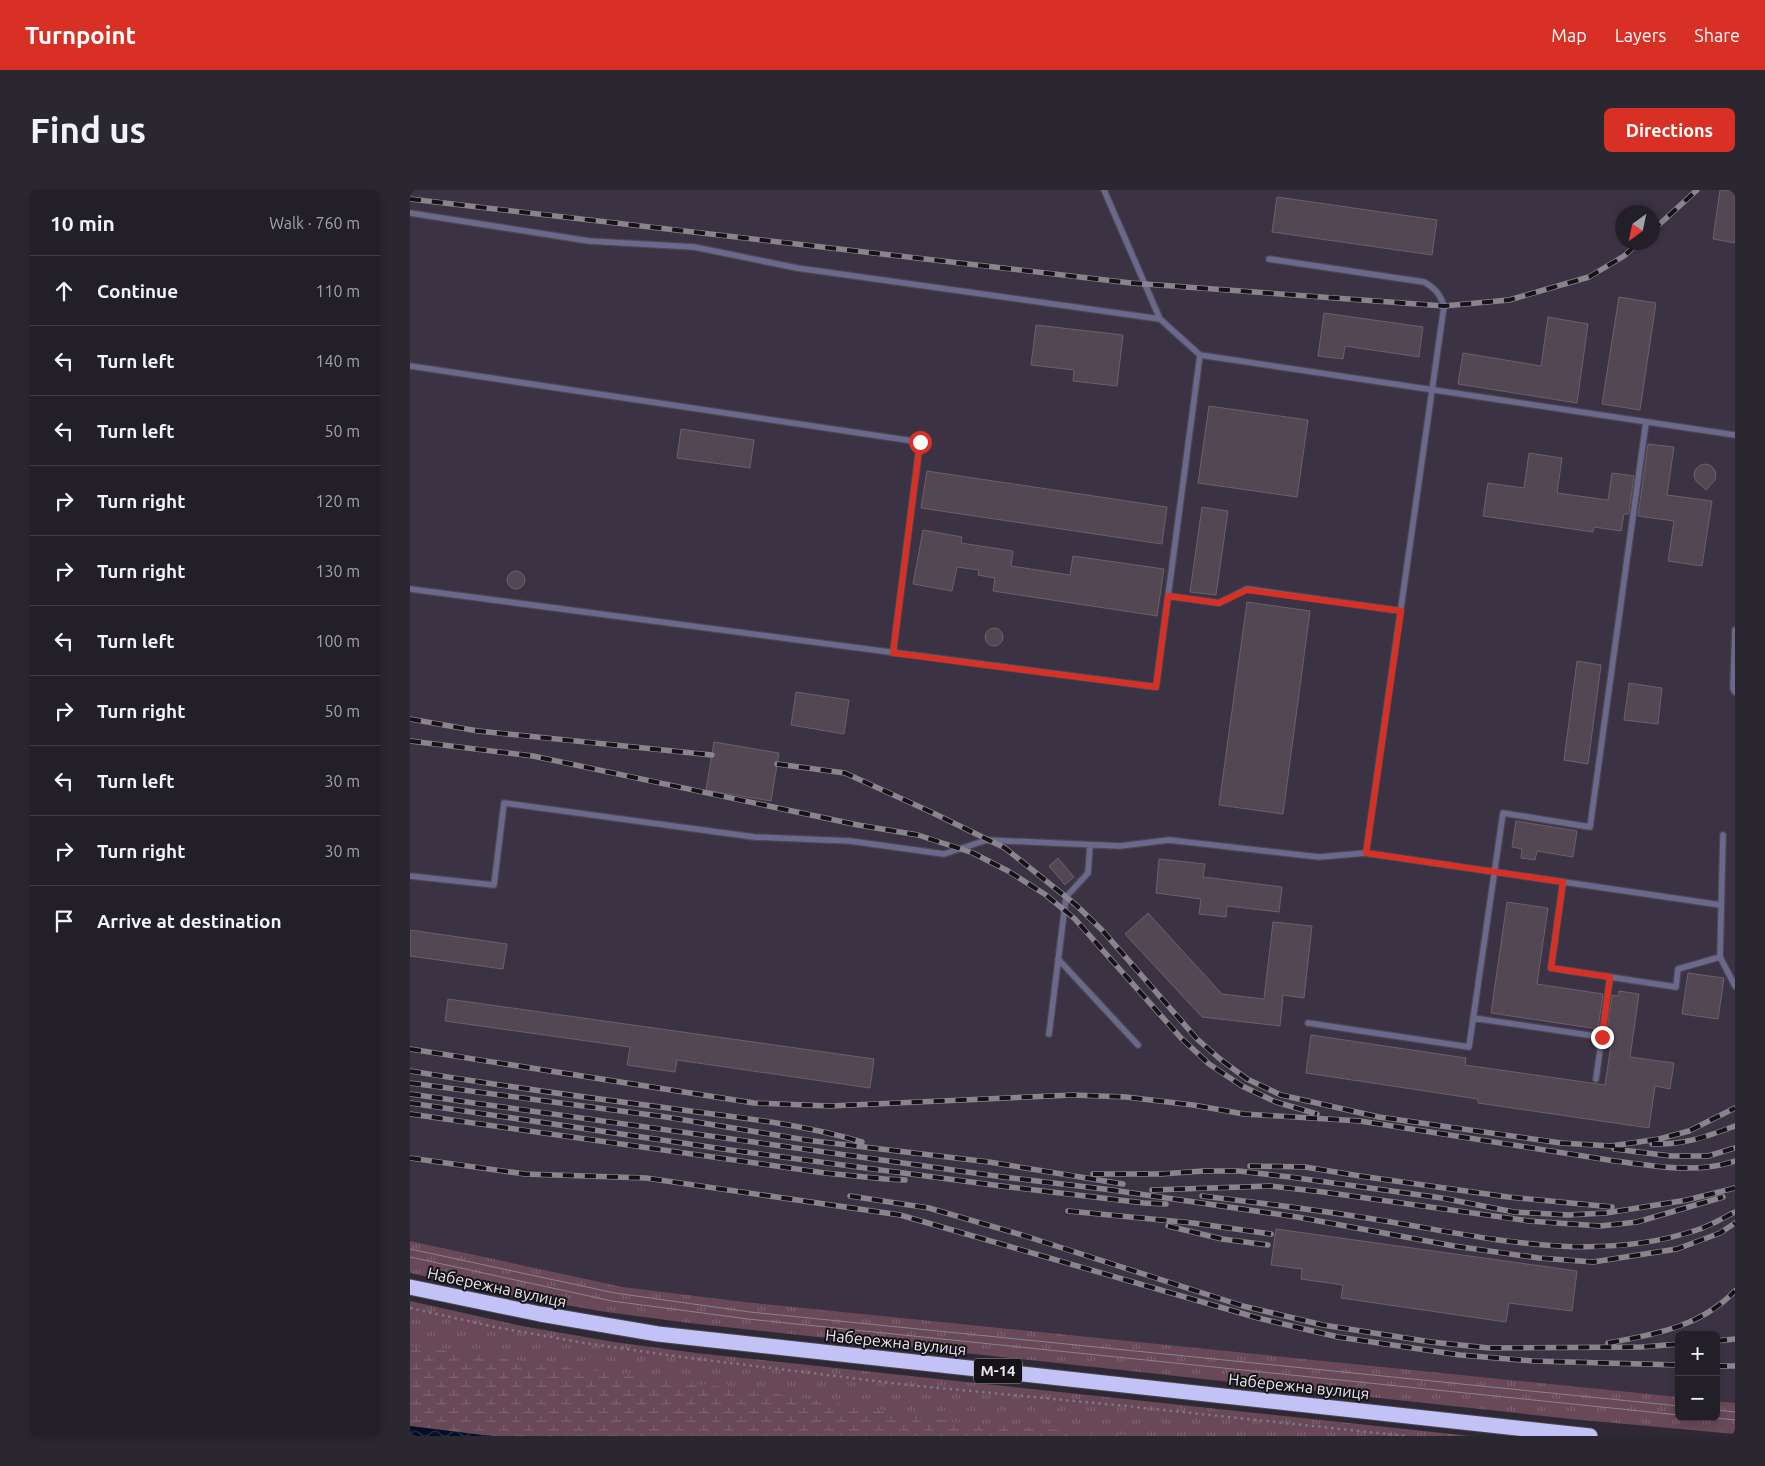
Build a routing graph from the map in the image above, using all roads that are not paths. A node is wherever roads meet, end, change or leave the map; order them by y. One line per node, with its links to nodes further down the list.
1 (1104, 190): 4 (lane)
2 (410, 213): 4 (lane)
3 (1268, 259): 7 (lane)
4 (1160, 319): 5 (lane)
5 (1200, 355): 7 (lane); 11 (lane)
6 (410, 366): 14 (lane)
7 (1433, 390): 8 (lane); 12 (lane)
8 (1646, 422): 9 (lane); 19 (lane)
9 (1735, 435)
10 (410, 589): 14 (lane)
11 (1168, 596): 12 (lane); 14 (lane)
12 (1401, 611): 18 (lane)
13 (1735, 630): 15 (lane)
14 (893, 653)
15 (1735, 692)
16 (1723, 835): 22 (lane)
17 (1090, 844): 18 (lane); 20 (lane); 24 (lane)
18 (1366, 853): 19 (lane)
19 (1494, 872): 21 (lane); 27 (lane)
20 (410, 876)
21 (1563, 882): 22 (lane); 25 (lane)
22 (1721, 905): 23 (lane)
23 (1720, 958): 25 (lane); 26 (lane)
24 (1058, 959): 29 (lane); 31 (lane)
25 (1610, 977): 30 (lane)
26 (1735, 986)
27 (1473, 1018): 28 (lane); 30 (lane)
28 (1308, 1023)
29 (1049, 1034)
30 (1602, 1037): 32 (lane)
31 (1138, 1045)
32 (1596, 1080)
33 (410, 1286): 34 (highway, Набережна вулиця / М-14)
34 (1590, 1436)

